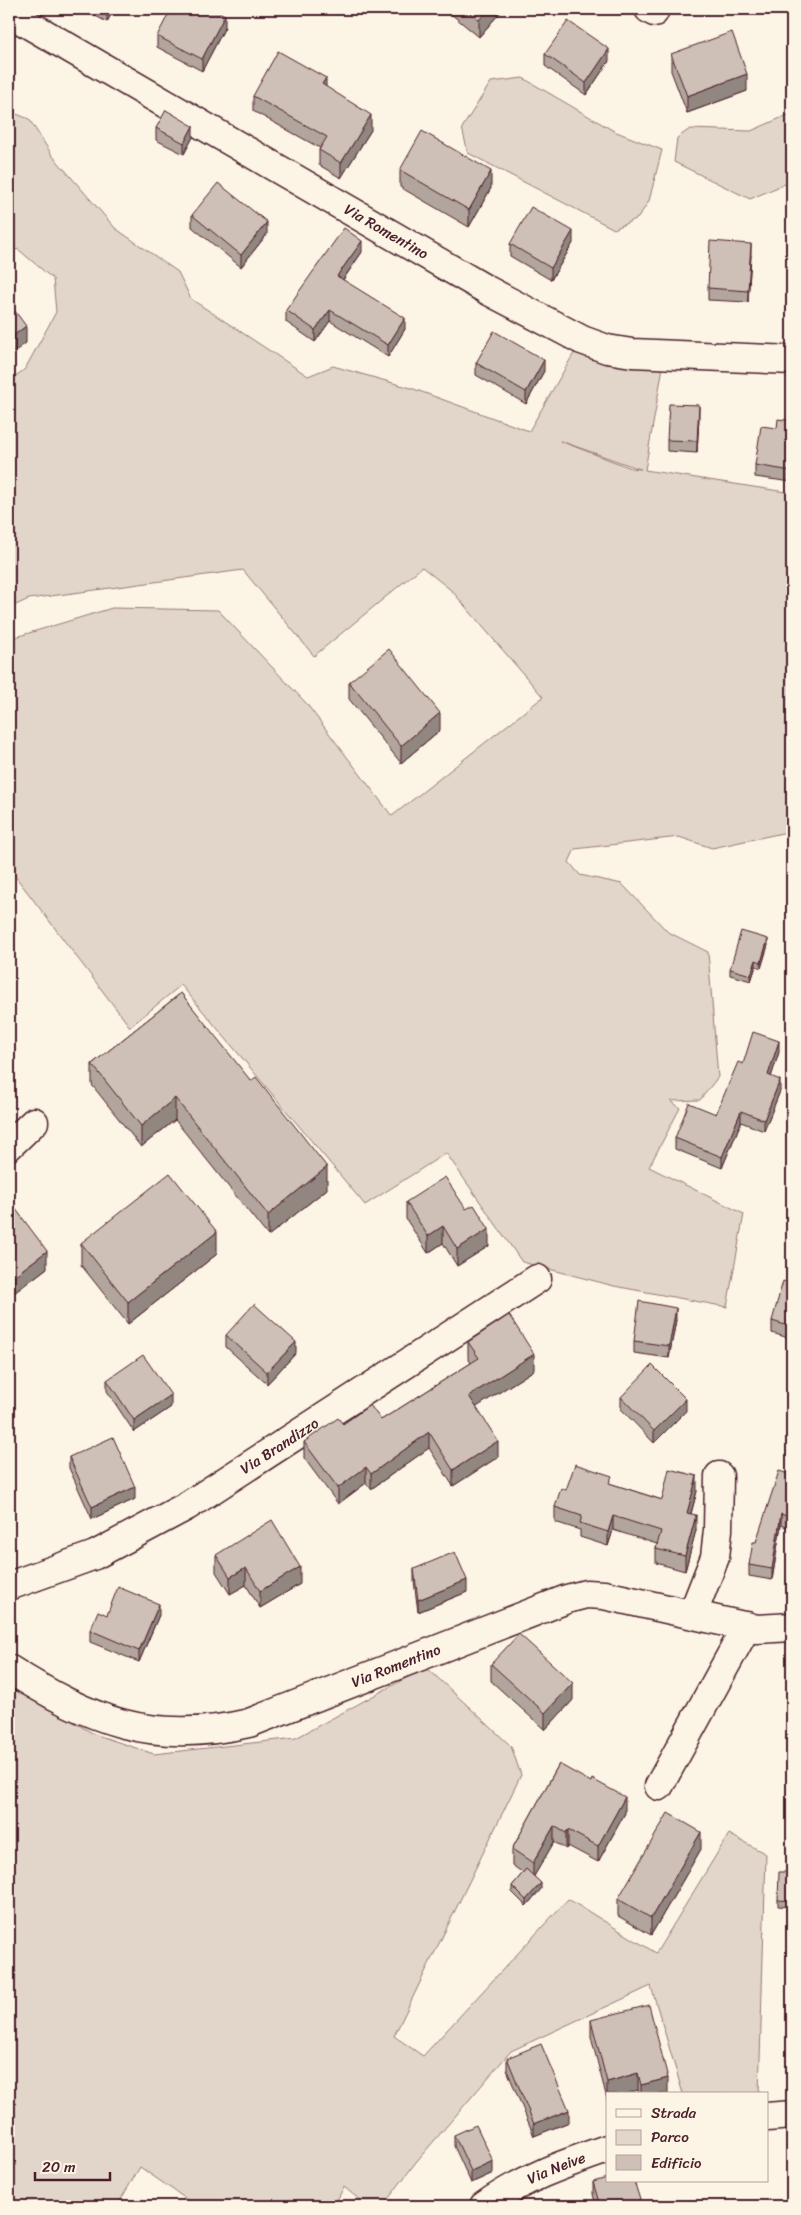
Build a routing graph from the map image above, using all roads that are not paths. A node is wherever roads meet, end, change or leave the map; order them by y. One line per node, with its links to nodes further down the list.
1 (9, 14): 2 (street, Via Romentino)
2 (792, 360)
3 (34, 1122): 4 (street)
4 (9, 1146)
5 (538, 1279): 7 (street, Via Brandizzo)
6 (719, 1476): 8 (street)
7 (9, 1586)
8 (693, 1613): 9 (street, Via Romentino); 11 (street, Via Romentino)
9 (747, 1626): 10 (street, Via Romentino); 12 (street)
10 (792, 1627)
11 (9, 1669)
12 (660, 1786)
13 (792, 2116): 14 (street)
14 (768, 2117)
15 (606, 2150): 16 (street, Via Neive)
16 (484, 2206)

